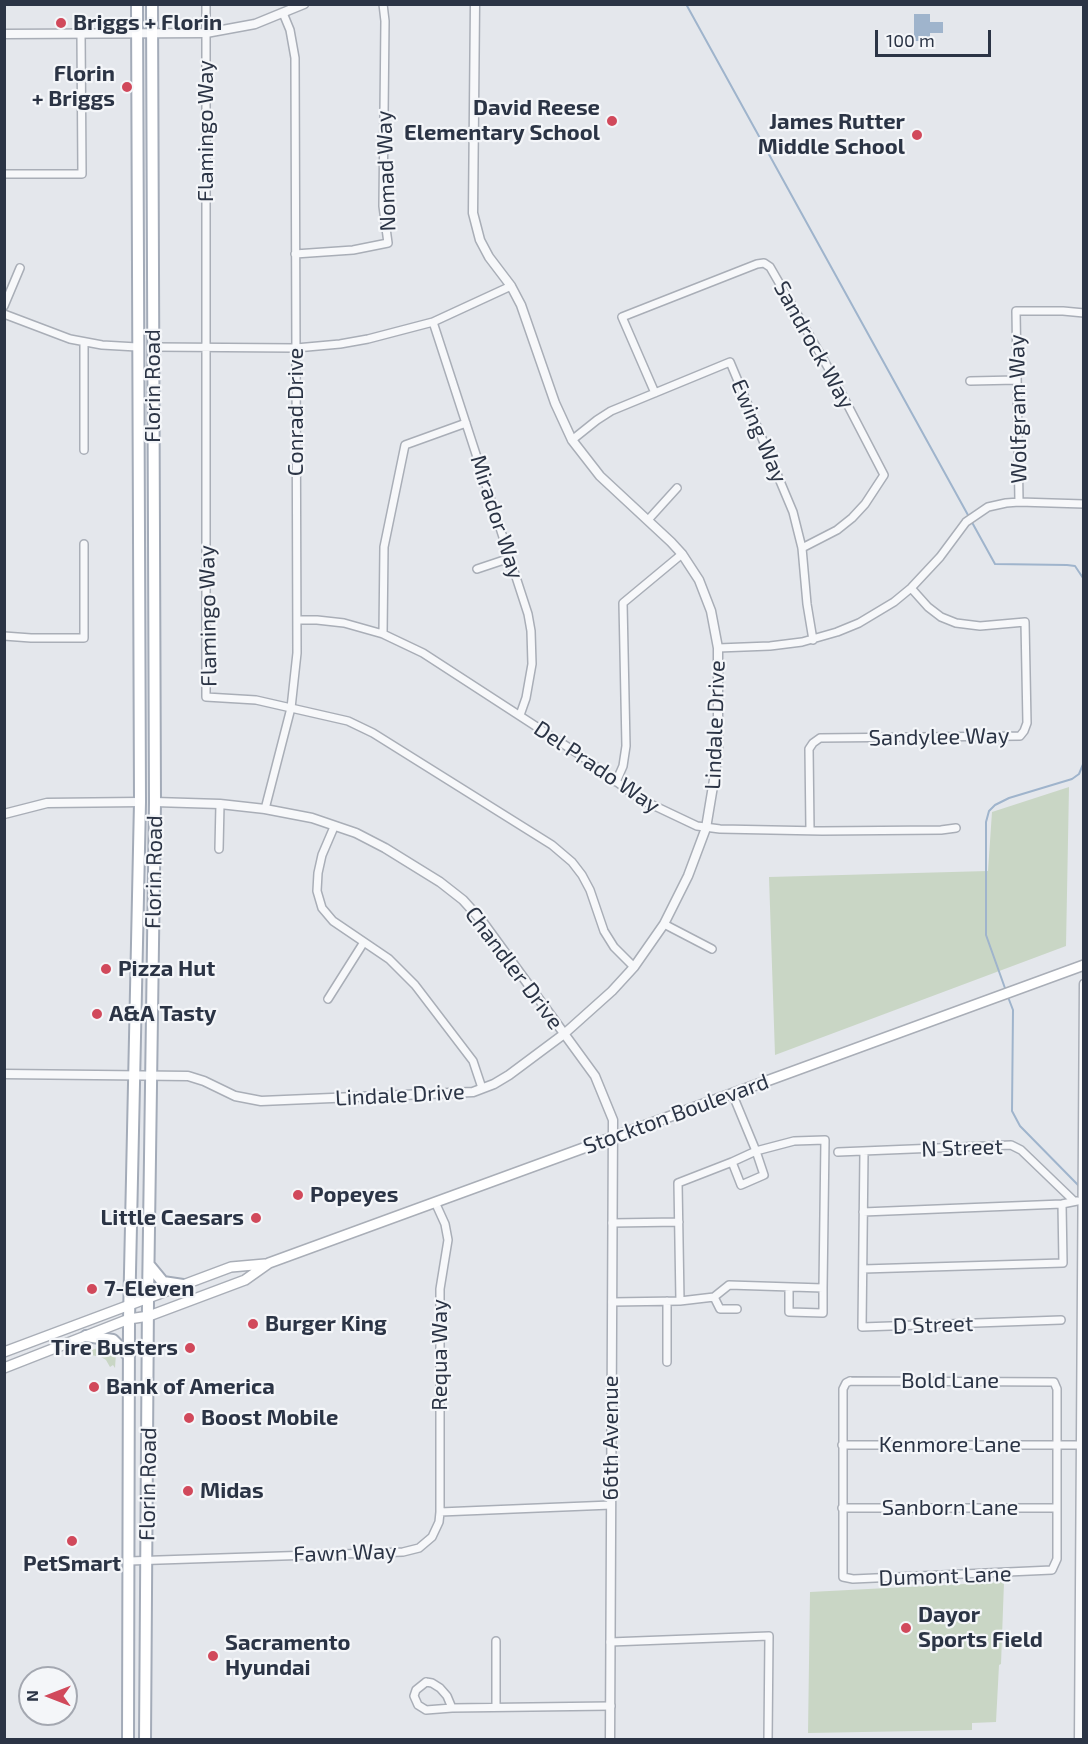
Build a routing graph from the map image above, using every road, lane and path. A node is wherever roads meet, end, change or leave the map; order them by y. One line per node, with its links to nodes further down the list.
1 (137, 4): 9 (main road, Florin Road)
2 (152, 4): 10 (main road, Florin Road)
3 (206, 4): 11 (street, Flamingo Way)
4 (304, 4): 7 (street)
5 (383, 4): 14 (street, Nomad Way)
6 (475, 4): 16 (street, Lindale Drive)
7 (284, 13): 11 (street); 14 (street, Conrad Drive)
8 (81, 33): 9 (street); 12 (street); 13 (street)
9 (137, 33): 10 (street); 21 (main road, Florin Road)
10 (152, 33): 11 (street); 25 (main road, Florin Road)
11 (206, 33): 23 (street, Flamingo Way)
12 (4, 34)
13 (4, 174)
14 (295, 254): 26 (street, Conrad Drive)
15 (20, 268): 17 (street)
16 (511, 286): 20 (street); 32 (street, Lindale Drive)
17 (4, 306)
18 (1083, 313): 28 (street, Wolfgram Way)
19 (4, 314): 22 (street)
20 (433, 322): 26 (street); 31 (street, Mirador Way)
21 (138, 326): 24 (main road, Florin Road); 25 (main road)
22 (84, 342): 24 (street); 33 (street)
23 (207, 346): 25 (street); 26 (street); 49 (street, Flamingo Way)
24 (138, 347): 27 (main road); 51 (main road, Florin Road)
25 (154, 347): 27 (main road, Florin Road)
26 (296, 348): 44 (street, Conrad Drive)
27 (153, 370): 54 (main road, Florin Road)
28 (1017, 380): 29 (street); 35 (street, Wolfgram Way)
29 (970, 381)
30 (655, 393): 32 (street, Ewing Way); 39 (street, Ewing Way); 39 (street, Sandrock Way)
31 (466, 423): 41 (street, Mirador Way); 45 (street)
32 (572, 441): 37 (street, Lindale Drive)
33 (84, 450)
34 (677, 488): 37 (street)
35 (1019, 502): 36 (street); 43 (street)
36 (1083, 504)
37 (648, 520): 40 (street, Lindale Drive)
38 (84, 544): 46 (street)
39 (802, 548): 47 (street, Ewing Way)
40 (682, 554): 48 (street, Lindale Drive); 52 (street)
41 (510, 558): 42 (street); 50 (street, Mirador Way)
42 (477, 569)
43 (911, 588): 47 (street); 62 (street, Sandylee Way)
44 (297, 620): 45 (street, Del Prado Way); 49 (street, Conrad Drive)
45 (383, 634): 50 (street, Del Prado Way)
46 (4, 636)
47 (813, 640): 48 (street)
48 (718, 648): 60 (street, Lindale Drive)
49 (291, 708): 56 (street, Conrad Drive); 68 (street, Flamingo Way)
50 (519, 715): 52 (street, Del Prado Way)
51 (140, 782): 53 (main road, Florin Road); 54 (main road)
52 (616, 782): 60 (street, Del Prado Way)
53 (140, 802): 57 (street); 58 (main road); 73 (main road, Florin Road)
54 (155, 802): 55 (street, Chandler Drive); 58 (main road, Florin Road)
55 (220, 804): 56 (street, Chandler Drive); 63 (street)
56 (265, 809): 59 (street, Chandler Drive)
57 (4, 814)
58 (154, 824): 74 (main road, Florin Road)
59 (334, 827): 65 (street); 71 (street, Chandler Drive)
60 (706, 828): 62 (street, Del Prado Way); 64 (street, Lindale Drive)
61 (956, 828): 62 (street, Del Prado Way)
62 (810, 830)
63 (219, 849)
64 (664, 924): 66 (street); 68 (street, Lindale Drive)
65 (364, 942): 70 (street); 75 (street)
66 (712, 949)
67 (1083, 965): 76 (main road, Stockton Boulevard)
68 (634, 967): 71 (street, Lindale Drive)
69 (1083, 984): 77 (street)
70 (328, 999)
71 (564, 1034): 75 (street, Lindale Drive); 78 (street, Chandler Drive)
72 (4, 1074): 73 (street, Lindale Drive)
73 (135, 1075): 74 (street, Lindale Drive); 101 (main road, Florin Road)
74 (153, 1075): 75 (street, Lindale Drive); 91 (main road, Florin Road)
75 (482, 1088)
76 (732, 1094): 78 (main road, Stockton Boulevard); 79 (street)
77 (1083, 1123): 83 (street)
78 (613, 1137): 85 (main road, Stockton Boulevard); 89 (street, 66th Avenue)
79 (756, 1151): 82 (street); 82 (street); 95 (street)
80 (838, 1152): 81 (street, N Street)
81 (864, 1152): 84 (street, N Street); 87 (street)
82 (732, 1162): 88 (street)
83 (1082, 1173): 84 (street)
84 (1080, 1199): 86 (street); 113 (street)
85 (435, 1202): 90 (main road, Stockton Boulevard); 117 (street, Requa Way)
86 (1062, 1204): 87 (street); 92 (street)
87 (863, 1212): 92 (street)
88 (679, 1222): 89 (street); 99 (street)
89 (612, 1223): 100 (street, 66th Avenue)
90 (269, 1263): 93 (main road, Stockton Boulevard); 103 (main road, Stockton Boulevard)
91 (149, 1265): 93 (main road); 97 (main road, Florin Road)
92 (863, 1269): 105 (street, D Street)
93 (183, 1285): 97 (main road, Stockton Boulevard)
94 (789, 1287): 95 (street); 95 (street); 96 (street)
95 (823, 1288)
96 (714, 1297): 99 (street); 102 (street)
97 (148, 1299): 101 (main road, Stockton Boulevard); 103 (main road, Florin Road)
98 (668, 1301): 99 (street); 100 (street); 109 (street)
99 (680, 1301)
100 (612, 1302): 114 (street, 66th Avenue)
101 (129, 1305): 104 (main road, Florin Road); 107 (main road, Stockton Boulevard)
102 (737, 1309)
103 (149, 1316): 104 (main road, Stockton Boulevard); 118 (main road, Florin Road)
104 (129, 1319): 106 (main road, Stockton Boulevard); 108 (main road, Florin Road)
105 (1061, 1320)
106 (86, 1336): 108 (main road); 110 (main road, Stockton Boulevard)
107 (4, 1352)
108 (129, 1356): 119 (main road, Florin Road)
109 (668, 1362)
110 (4, 1368)
111 (842, 1445): 112 (street, Kenmore Lane); 112 (street, Bold Lane); 115 (street, Dumont Lane)
112 (1057, 1445): 113 (street, Kenmore Lane); 116 (street, Dumont Lane)
113 (1081, 1445): 129 (street)
114 (611, 1505): 117 (street); 121 (street, 66th Avenue)
115 (842, 1508): 116 (street, Sanborn Lane); 116 (street, Dumont Lane)
116 (1057, 1508)
117 (440, 1512): 118 (street, Fawn Way)
118 (147, 1560): 119 (street, Fawn Way); 126 (main road, Florin Road)
119 (129, 1561): 125 (main road, Florin Road)
120 (496, 1641): 123 (street)
121 (610, 1642): 122 (street, 66th Avenue); 128 (street)
122 (611, 1706): 123 (street); 127 (street, 66th Avenue)
123 (496, 1707): 124 (street)
124 (452, 1708): 124 (street)
125 (128, 1740)
126 (145, 1740)
127 (610, 1740)
128 (768, 1740)
129 (1079, 1740)

